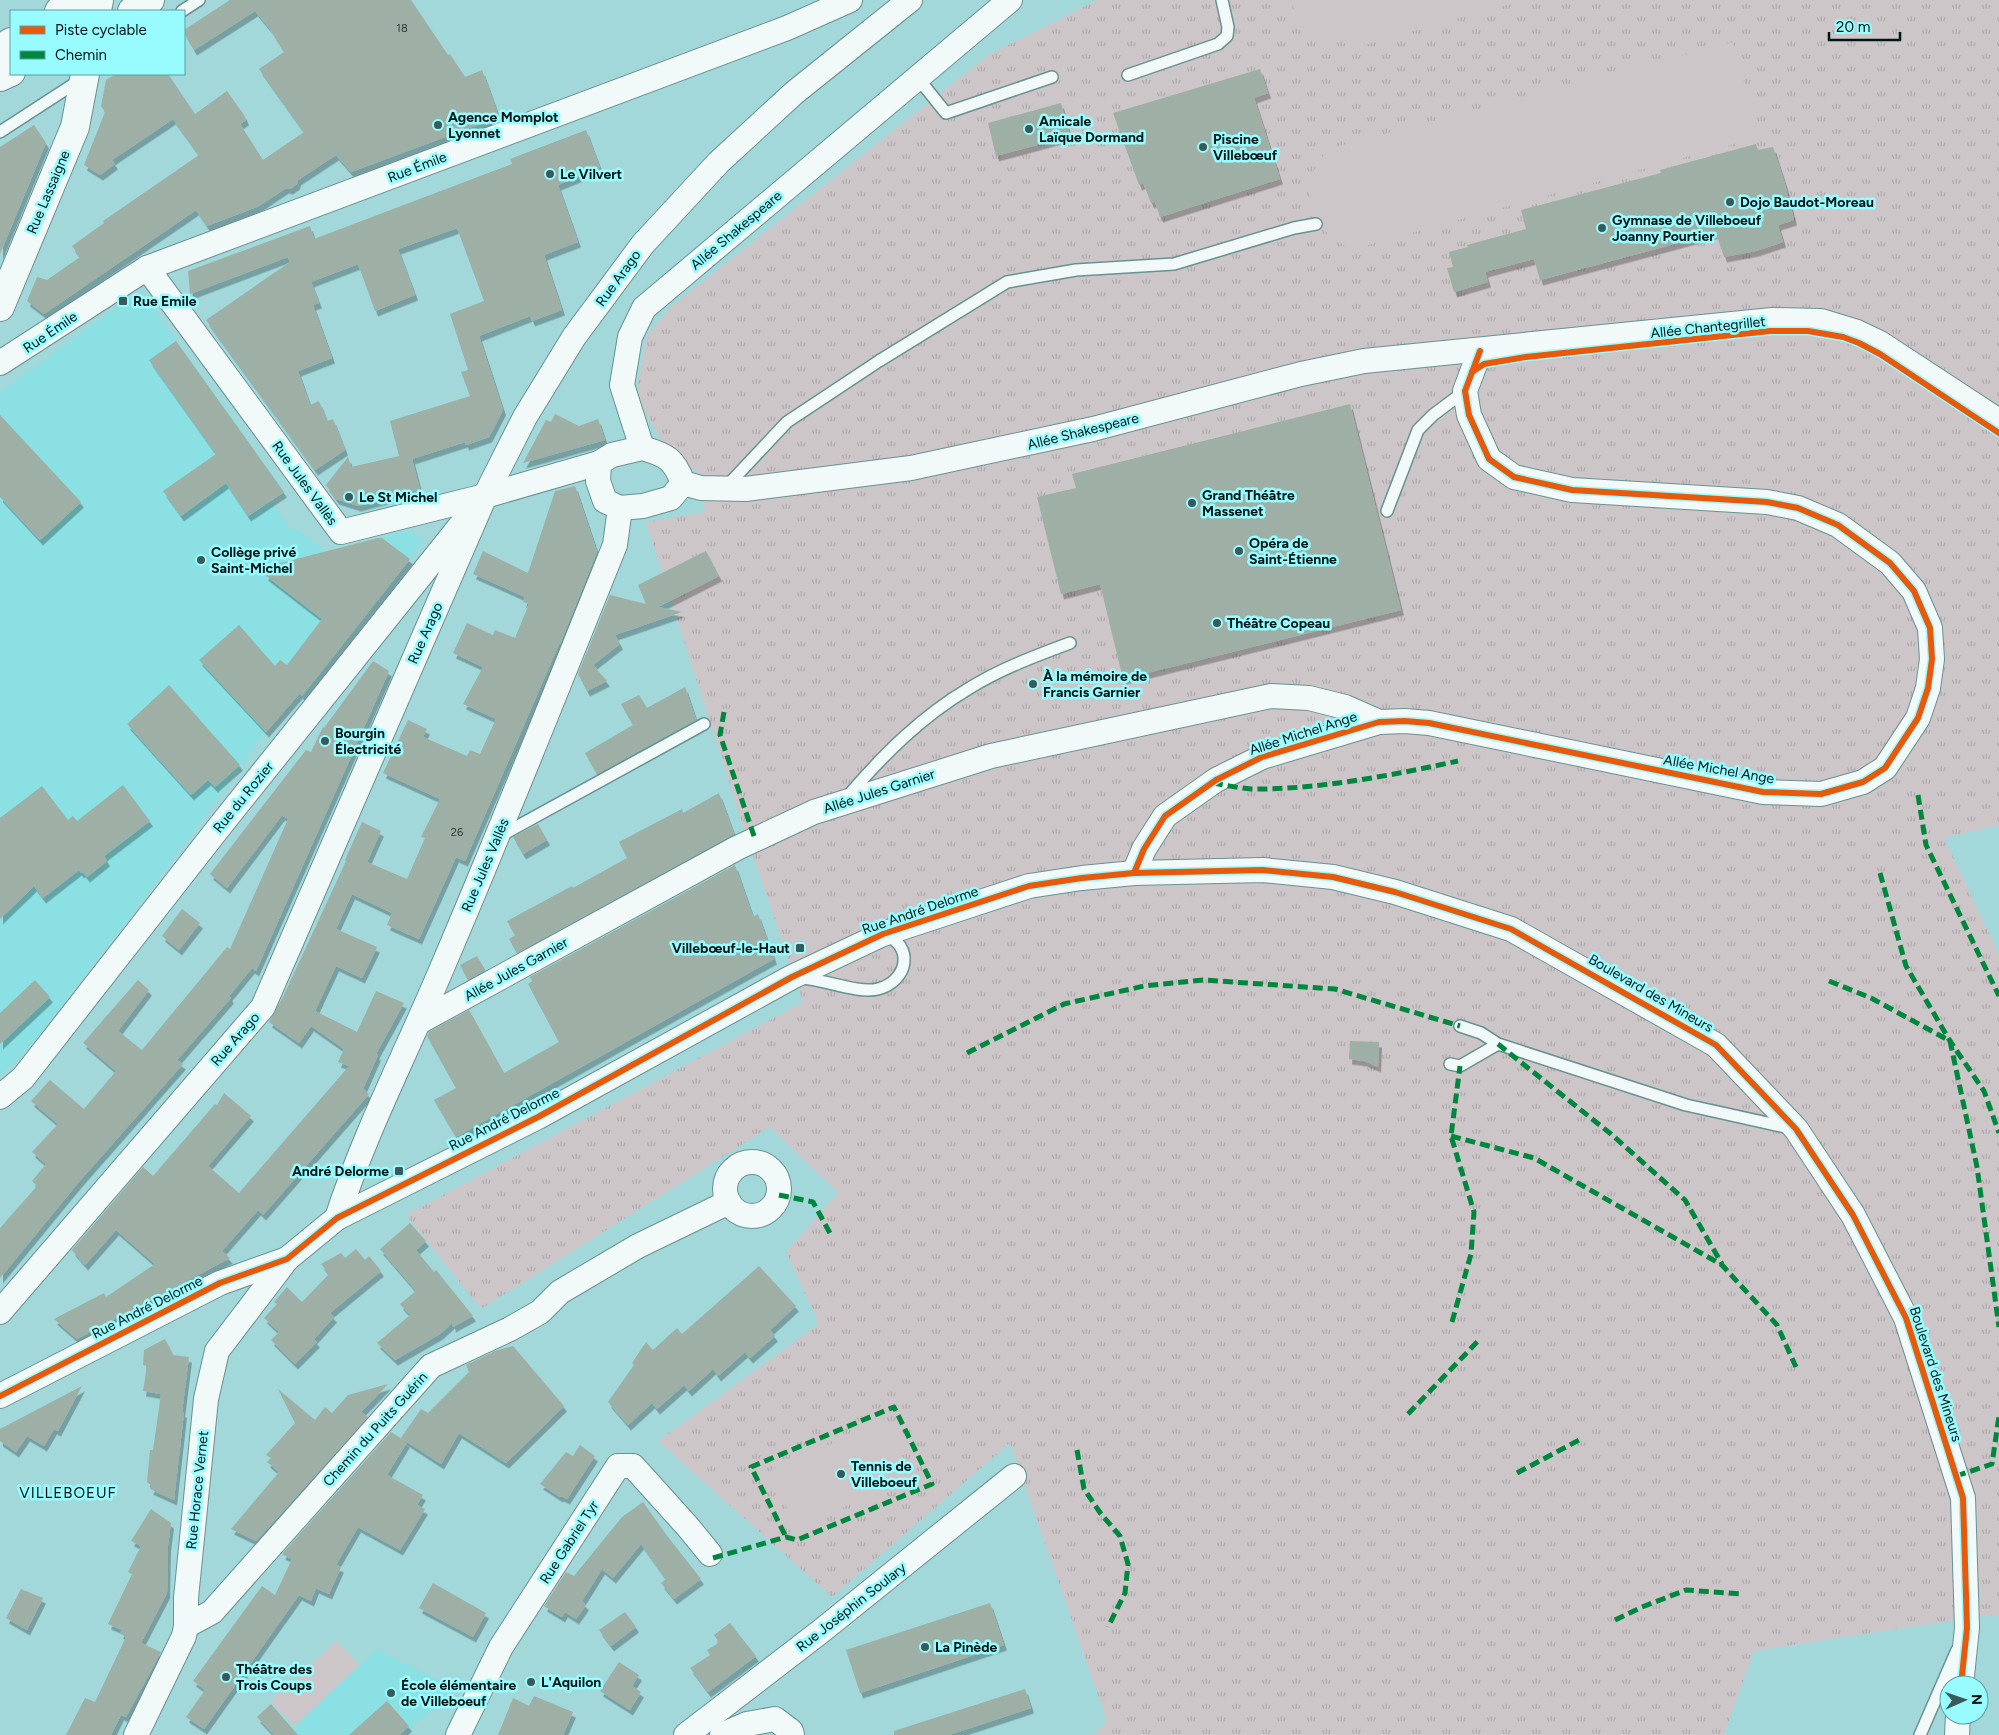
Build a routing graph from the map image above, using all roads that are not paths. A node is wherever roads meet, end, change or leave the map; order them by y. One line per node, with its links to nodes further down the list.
1 (77, 0): 8 (street)
2 (150, 0): 9 (street)
3 (199, 0): 10 (lane)
4 (850, 0): 17 (street, Rue Émile)
5 (1010, 0): 13 (street, Allée Shakespeare)
6 (1222, 0): 11 (lane)
7 (903, 1): 27 (street, Rue Arago)
8 (61, 10)
9 (134, 10)
10 (184, 10)
11 (1128, 74)
12 (86, 75): 15 (lane); 18 (street, Rue Lassaigne)
13 (917, 77): 14 (lane); 23 (street, Allée Shakespeare)
14 (1052, 77)
15 (0, 132)
16 (1316, 224): 26 (lane)
17 (147, 268): 20 (street, Rue Émile); 27 (street, Rue Jules Vallès)
18 (0, 307)
19 (1480, 350): 21 (street, Allée Michel Ange); 22 (street, Allée Chantegrillet); 26 (street, Allée Shakespeare)
20 (0, 364)
21 (1465, 391): 29 (lane); 31 (street, Allée Michel Ange)
22 (1999, 421)
23 (642, 448): 24 (street); 25 (street)
24 (598, 463): 27 (street, Rue Jules Vallès); 28 (street)
25 (683, 484): 26 (street, Allée Shakespeare); 28 (street)
26 (724, 488)
27 (485, 496): 43 (street, Rue du Rozier); 48 (street, Rue Arago)
28 (620, 508): 34 (street, Rue Jules Vallès)
29 (1387, 511)
30 (1070, 643): 33 (lane)
31 (1379, 722): 33 (street, Allée Jules Garnier); 35 (street, Allée Michel Ange)
32 (704, 724): 34 (lane)
33 (844, 801): 39 (street, Allée Jules Garnier)
34 (497, 838): 39 (street, Rue Jules Vallès)
35 (1134, 873): 36 (street, Boulevard des Mineurs); 44 (street, Boulevard des Mineurs)
36 (1030, 886): 37 (street, Rue André Delorme)
37 (883, 934): 38 (street, Rue André Delorme); 38 (lane)
38 (792, 977): 46 (street, Rue André Delorme)
39 (419, 1022): 46 (street, Rue Jules Vallès)
40 (1460, 1026): 41 (lane)
41 (1498, 1044): 42 (lane); 44 (lane)
42 (1450, 1064)
43 (0, 1097)
44 (1796, 1129): 53 (street, Boulevard des Mineurs)
45 (729, 1202): 52 (street, Chemin du Puits Guérin)
46 (337, 1218): 47 (street, Rue André Delorme)
47 (288, 1259): 49 (street, Rue André Delorme); 52 (street, Rue Horace Vernet)
48 (0, 1312)
49 (0, 1396)
50 (1014, 1476): 57 (street, Rue Joséphin Soulary)
51 (710, 1554): 56 (street, Rue Gabriel Tyr)
52 (186, 1626): 55 (street, Rue Horace Vernet)
53 (1967, 1628): 54 (street, Boulevard des Mineurs); 60 (lane)
54 (1962, 1675)
55 (136, 1735)
56 (458, 1735)
57 (686, 1735)
58 (722, 1735): 59 (street)
59 (792, 1735)
60 (1920, 1735)

